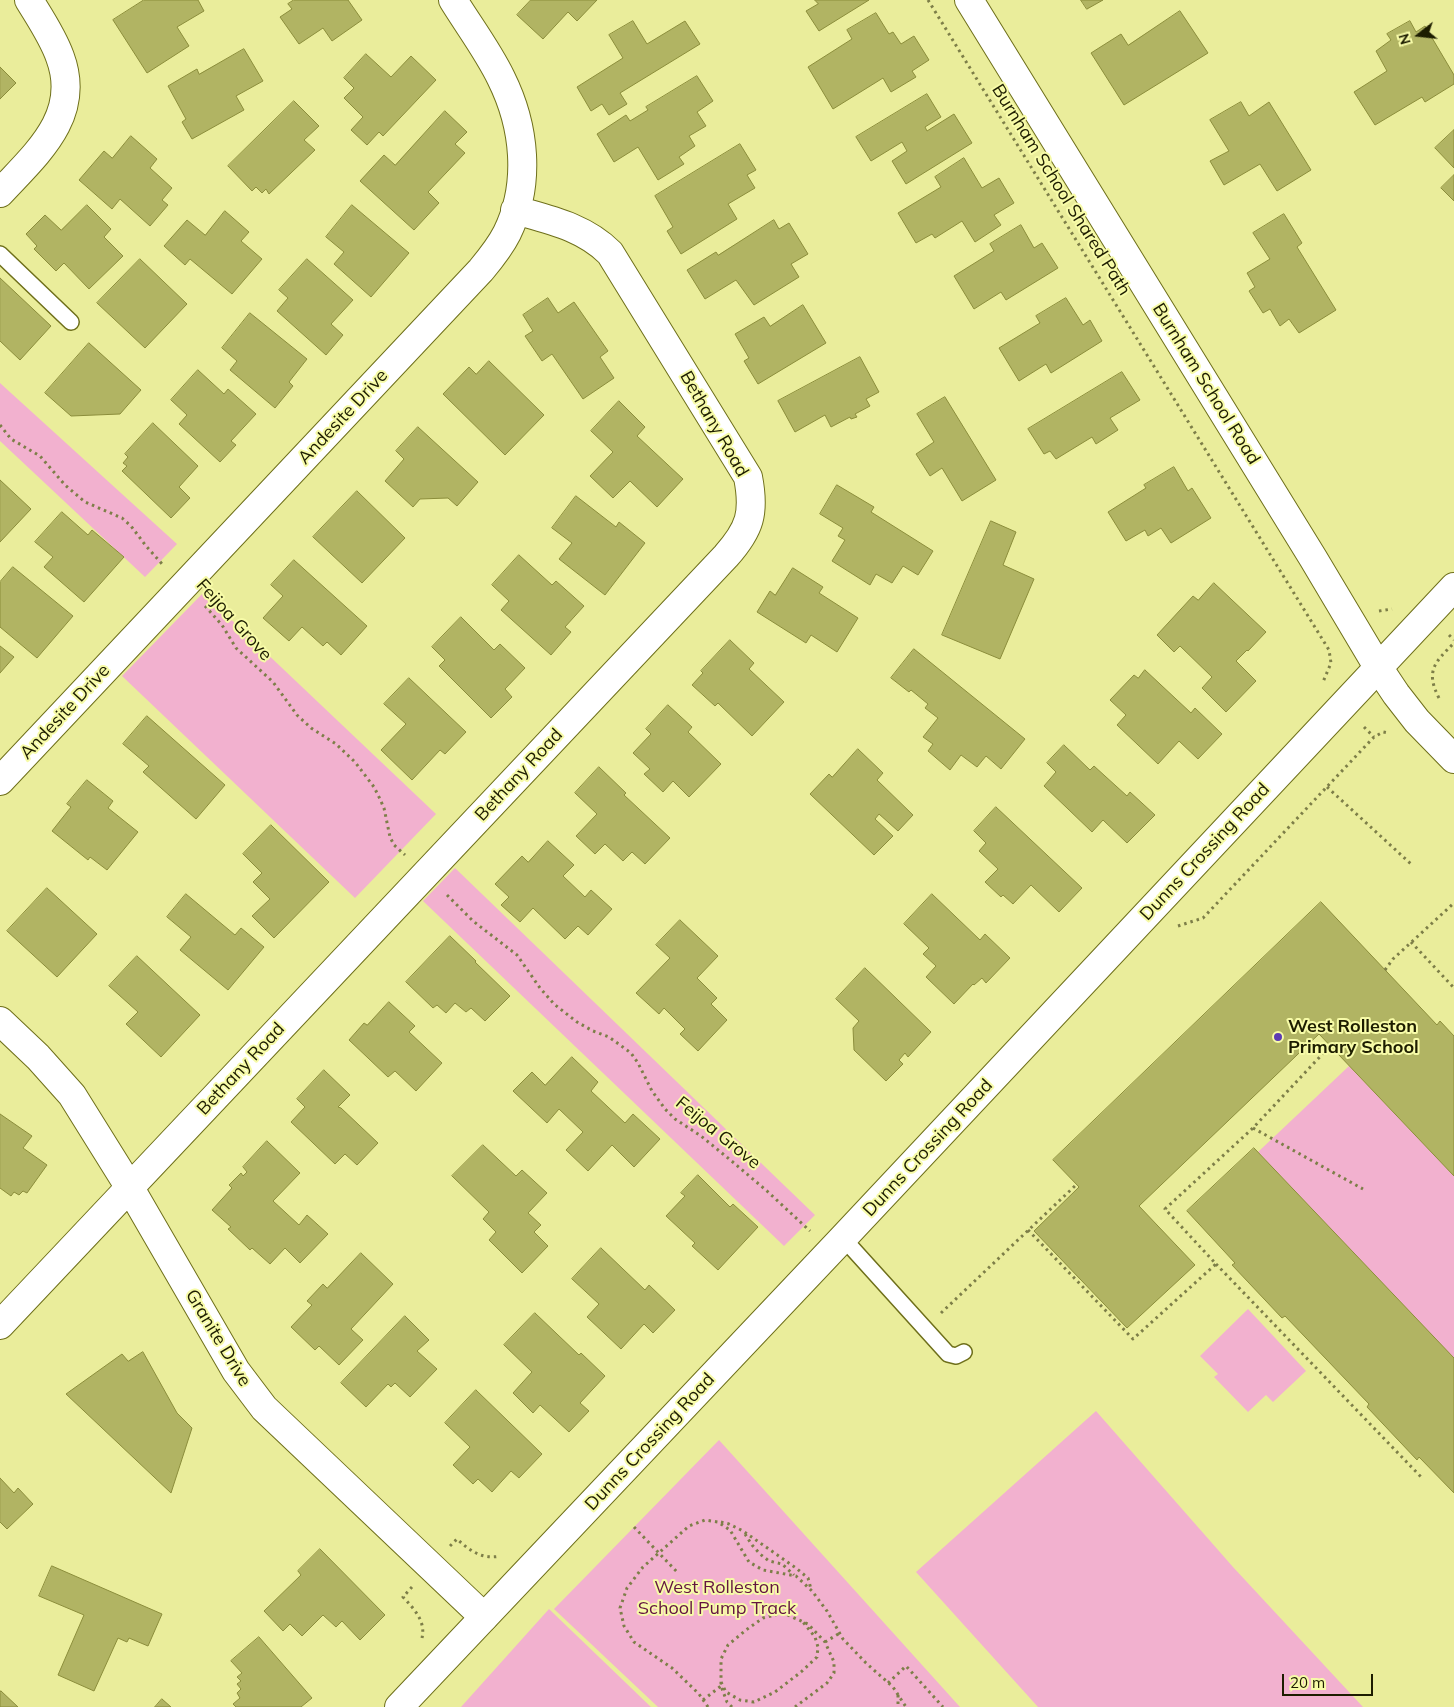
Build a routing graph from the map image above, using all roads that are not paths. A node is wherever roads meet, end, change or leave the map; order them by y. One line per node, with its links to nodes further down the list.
1 (29, 0): 4 (street)
2 (453, 0): 5 (street, Andesite Drive)
3 (969, 0): 9 (street, Burnham School Road)
4 (0, 193)
5 (516, 210): 11 (street, Andesite Drive); 13 (street, Bethany Road)
6 (0, 254): 7 (lane)
7 (71, 322)
8 (1454, 586): 9 (street, Dunns Crossing Road)
9 (1378, 667): 10 (street, Burnham School Road); 14 (street, Dunns Crossing Road)
10 (1454, 760)
11 (0, 781)
12 (0, 1021): 13 (street, Granite Drive)
13 (130, 1188): 15 (street, Bethany Road); 17 (street, Granite Drive)
14 (843, 1238): 16 (lane); 17 (street, Dunns Crossing Road)
15 (0, 1325)
16 (964, 1352)
17 (484, 1617): 18 (street, Dunns Crossing Road)
18 (399, 1707)

